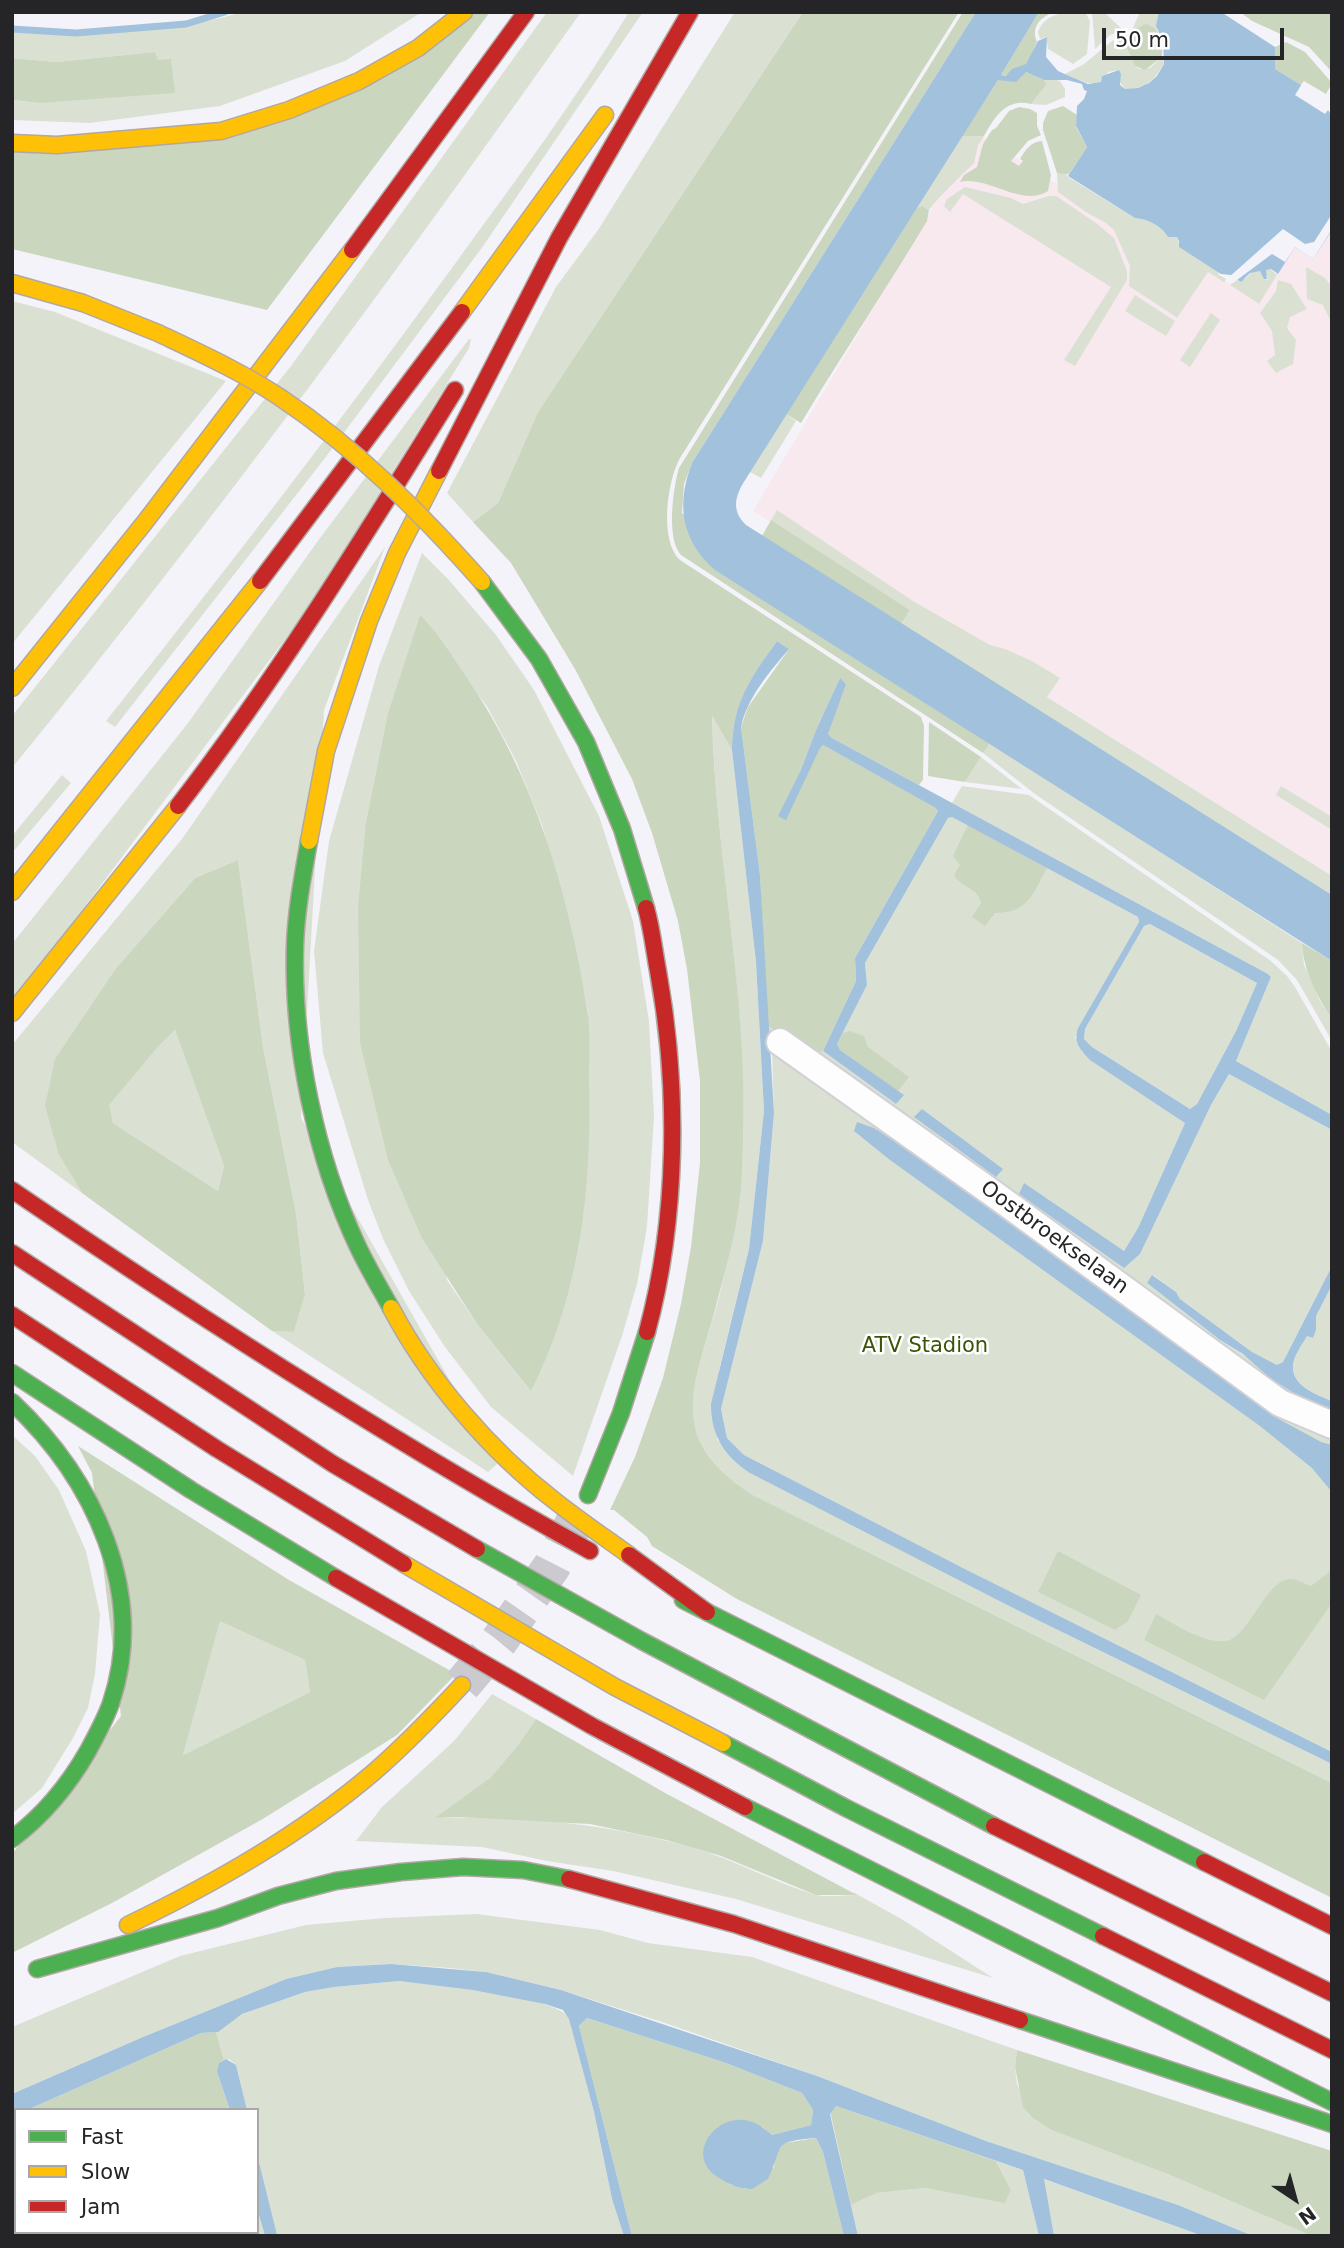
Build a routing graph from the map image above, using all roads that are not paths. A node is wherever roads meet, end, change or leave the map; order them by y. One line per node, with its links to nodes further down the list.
1 (464, 12): 7 (highway)
2 (526, 12): 12 (highway)
3 (679, 12): 5 (highway)
4 (690, 12): 8 (highway)
5 (639, 68)
6 (615, 101): 13 (highway)
7 (12, 143)
8 (559, 238): 10 (highway); 23 (highway)
9 (12, 283): 22 (highway, bridge)
10 (483, 349)
11 (460, 382): 14 (highway)
12 (12, 688)
13 (12, 892)
14 (12, 1013)
15 (780, 1042): 21 (street, Oostbroekselaan)
16 (12, 1190): 23 (highway)
17 (12, 1253): 27 (highway)
18 (12, 1315): 28 (highway)
19 (12, 1373): 29 (highway)
20 (12, 1402): 25 (highway)
21 (1332, 1425)
22 (588, 1494)
23 (707, 1612): 26 (highway)
24 (462, 1685): 30 (highway)
25 (12, 1839)
26 (1332, 1926)
27 (1332, 1993)
28 (1332, 2050)
29 (1332, 2102)
30 (1332, 2124)

